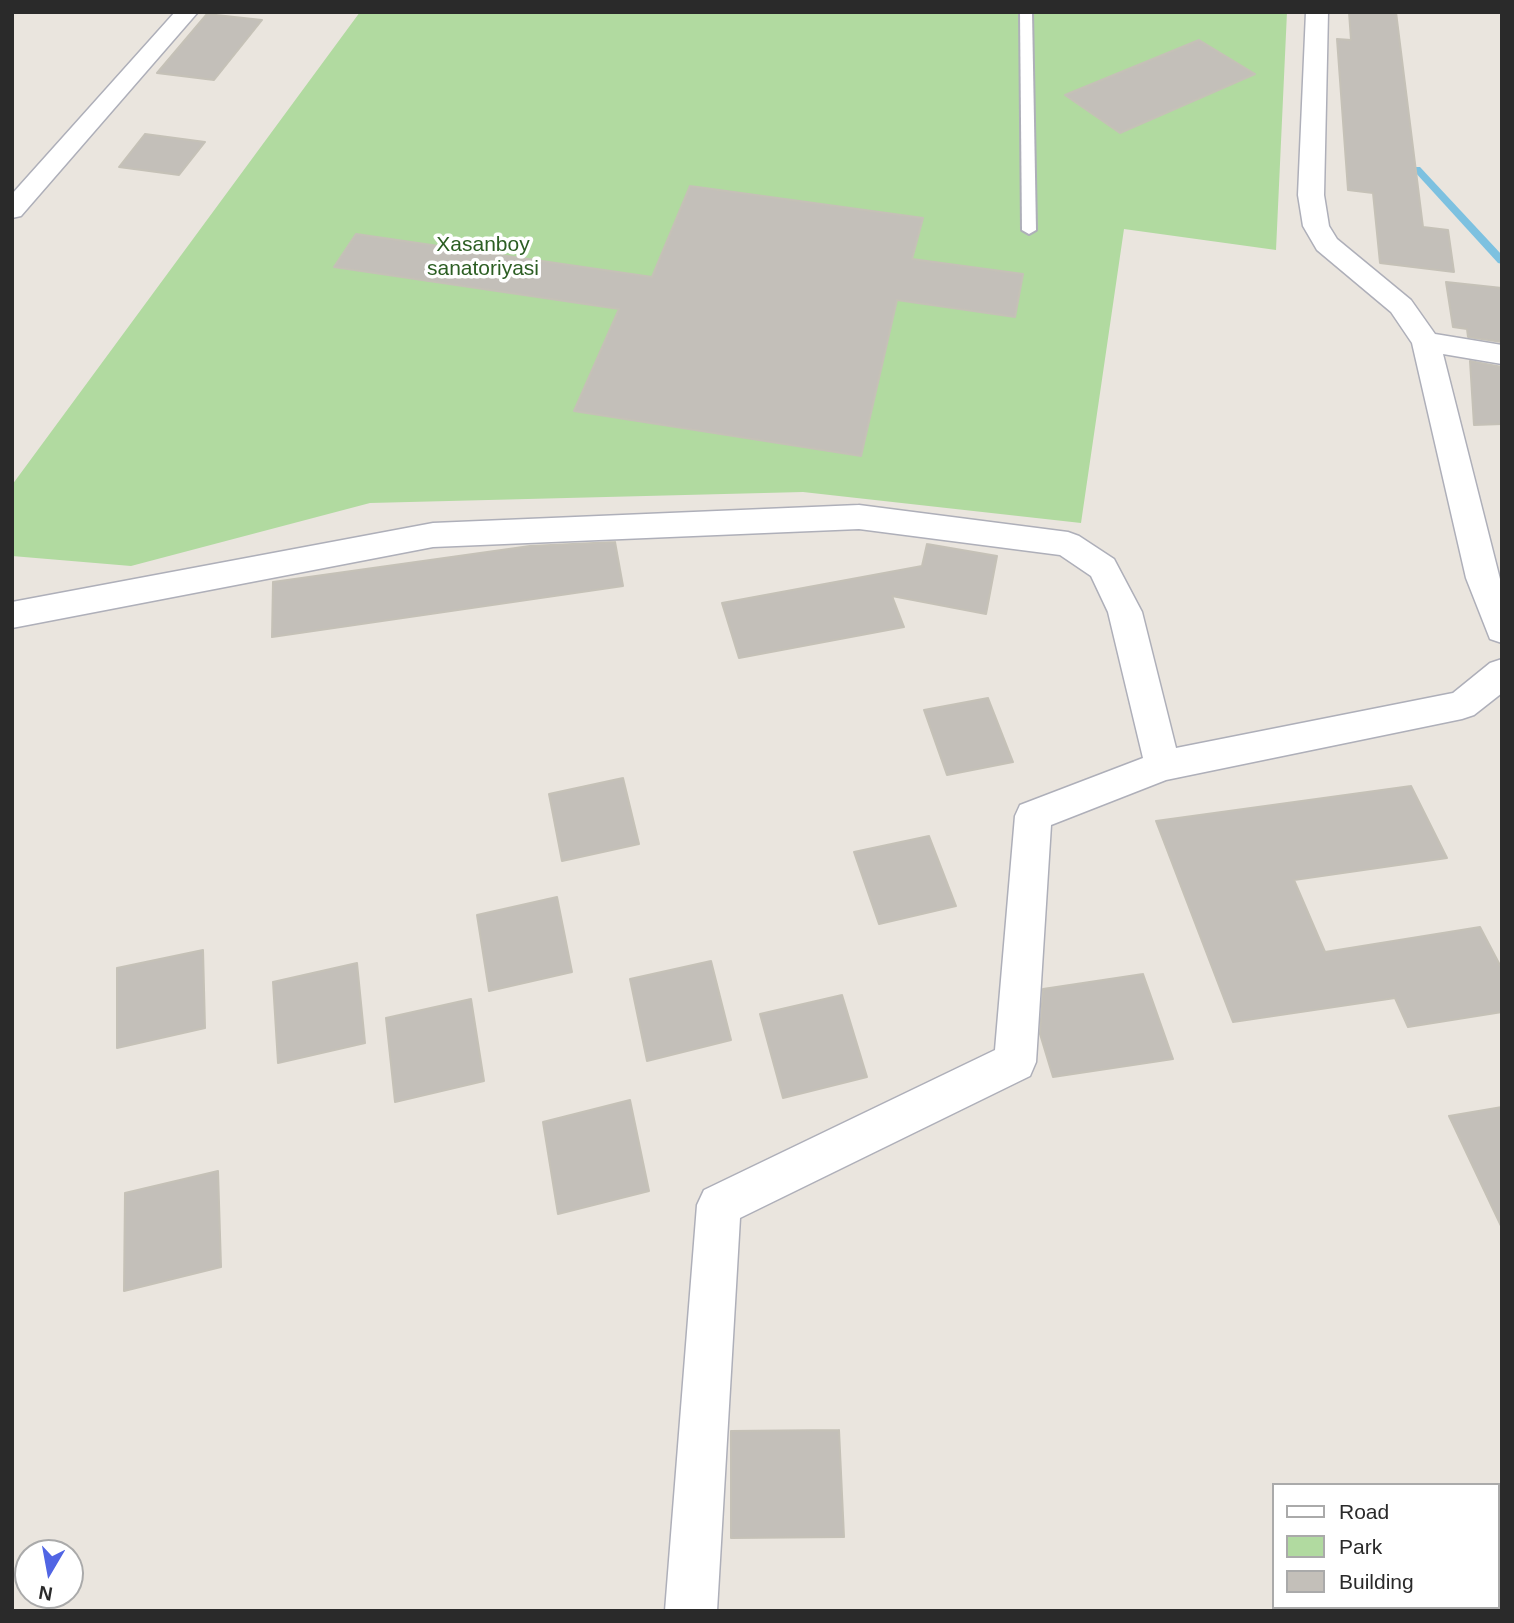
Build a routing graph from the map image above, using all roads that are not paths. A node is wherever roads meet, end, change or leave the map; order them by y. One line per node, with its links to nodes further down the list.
1 (187, 12): 4 (street)
2 (1026, 12): 5 (lane)
3 (1317, 12): 6 (street)
4 (12, 210)
5 (1029, 230)
6 (1426, 342): 7 (street); 9 (street)
7 (1502, 355)
8 (12, 615): 11 (street)
9 (1502, 630)
10 (1502, 673): 11 (street)
11 (1163, 765): 12 (street)
12 (691, 1611)

